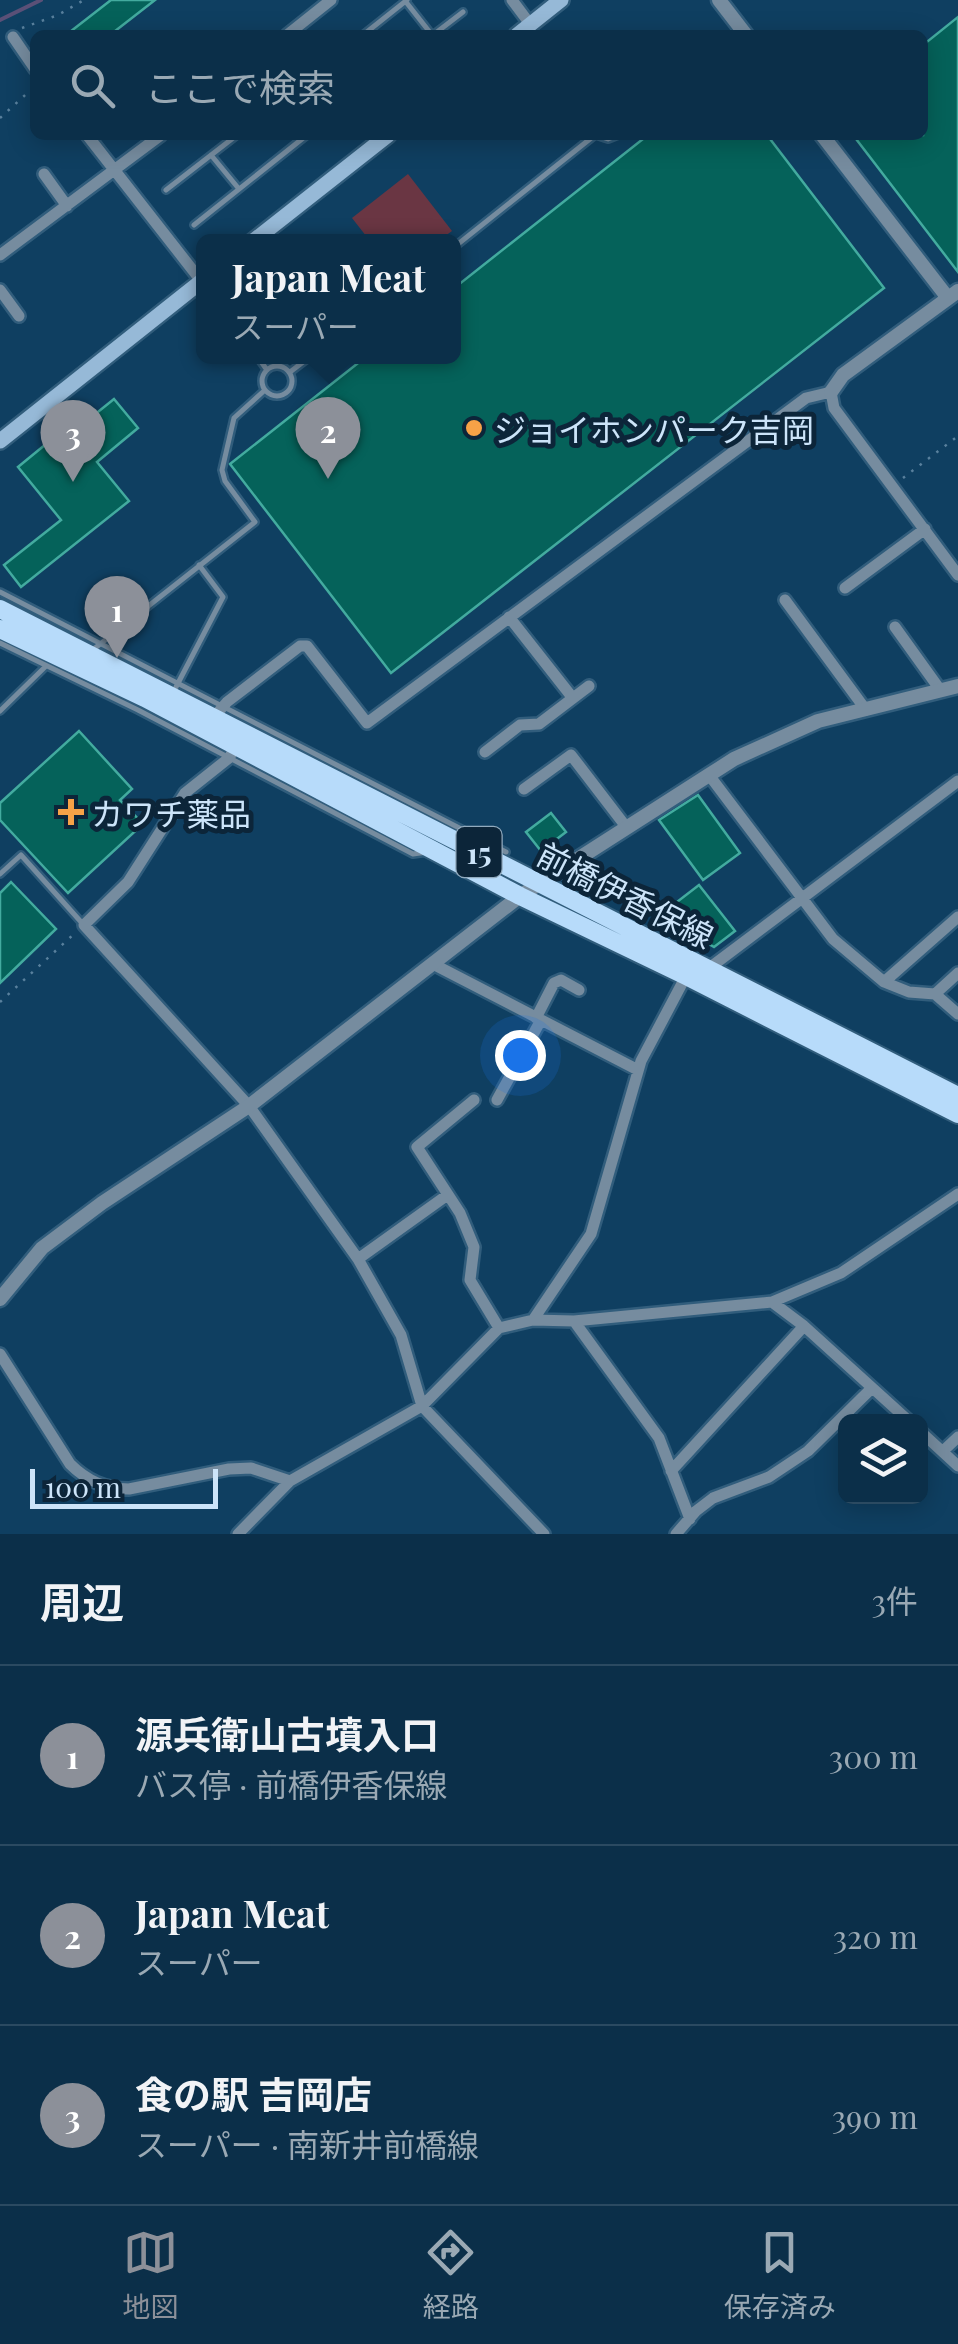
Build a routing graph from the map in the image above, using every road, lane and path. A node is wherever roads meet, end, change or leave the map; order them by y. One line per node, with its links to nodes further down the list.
1 (84, 0): 14 (path)
2 (331, 0): 8 (street)
3 (406, 0): 9 (lane); 10 (lane)
4 (512, 0): 12 (street)
5 (561, 0): 12 (main road)
6 (719, 0): 13 (street)
7 (463, 12): 11 (lane)
8 (293, 30)
9 (369, 30)
10 (429, 30)
11 (440, 30)
12 (534, 30)
13 (742, 30)
14 (13, 37): 15 (street)
15 (30, 62)
16 (30, 91): 17 (path)
17 (0, 118)
18 (91, 140): 26 (street)
19 (155, 140): 26 (street)
20 (231, 140): 25 (lane)
21 (301, 140): 28 (lane)
22 (382, 140): 32 (main road)
23 (589, 140): 33 (lane)
24 (826, 140): 38 (street)
25 (212, 155): 28 (lane); 29 (lane)
26 (116, 170): 30 (street); 35 (street)
27 (44, 174): 30 (street)
28 (239, 188): 31 (lane)
29 (166, 190)
30 (66, 206): 34 (street)
31 (194, 225)
32 (262, 234)
33 (461, 242)
34 (0, 254)
35 (196, 274)
36 (196, 287): 47 (main road)
37 (0, 290): 39 (street)
38 (953, 294): 45 (street)
39 (18, 316)
40 (263, 364): 42 (lane)
41 (300, 364): 43 (lane)
42 (267, 370): 43 (lane); 44 (lane)
43 (290, 372): 44 (lane)
44 (266, 390): 50 (lane)
45 (831, 392): 48 (street); 56 (street)
46 (958, 436): 48 (path)
47 (0, 441)
48 (894, 485): 49 (street)
49 (925, 528): 51 (street); 52 (street)
50 (199, 564): 60 (lane); 65 (lane)
51 (958, 575)
52 (845, 588)
53 (0, 592): 60 (lane)
54 (785, 600): 67 (street)
55 (0, 608): 60 (main road, 前橋伊香保線 / 15)
56 (509, 617): 66 (street); 69 (street)
57 (895, 628): 64 (street)
58 (0, 629): 61 (main road, 前橋伊香保線 / 15)
59 (0, 643): 61 (lane)
60 (93, 649): 65 (main road, 前橋伊香保線 / 15)
61 (49, 661): 68 (lane); 70 (main road, 前橋伊香保線 / 15)
62 (589, 686): 66 (street)
63 (958, 686): 64 (street)
64 (941, 690): 67 (street)
65 (174, 691): 69 (main road, 前橋伊香保線 / 15)
66 (572, 697): 71 (street)
67 (866, 710): 73 (street)
68 (0, 711)
69 (217, 713): 72 (main road, 前橋伊香保線 / 15)
70 (233, 752): 72 (main road, 前橋伊香保線 / 15); 84 (street)
71 (484, 752)
72 (282, 761): 76 (main road, 前橋伊香保線 / 15); 81 (main road, 前橋伊香保線 / 15)
73 (709, 775): 77 (street); 82 (street)
74 (958, 780): 82 (street)
75 (524, 790): 77 (street)
76 (435, 824): 78 (lane); 80 (main road, 前橋伊香保線 / 15)
77 (627, 828): 80 (street)
78 (506, 852)
79 (0, 874): 84 (lane)
80 (541, 884): 81 (street); 86 (main road, 前橋伊香保線 / 15)
81 (520, 896): 85 (street); 88 (main road, 前橋伊香保線 / 15)
82 (802, 900): 86 (street); 89 (street)
83 (958, 918): 89 (street)
84 (84, 925): 92 (path); 99 (street)
85 (434, 964): 94 (street); 99 (street)
86 (708, 969): 96 (main road, 前橋伊香保線 / 15)
87 (958, 974): 91 (street)
88 (686, 976): 95 (street); 100 (main road, 前橋伊香保線 / 15)
89 (884, 982): 91 (street)
90 (579, 990): 94 (street)
91 (934, 994): 93 (street)
92 (0, 1002)
93 (958, 1014)
94 (539, 1019): 95 (street); 98 (street)
95 (638, 1070): 106 (street)
96 (958, 1096)
97 (474, 1100): 102 (street)
98 (497, 1100)
99 (249, 1106): 103 (street); 104 (street)
100 (958, 1114)
101 (958, 1194): 105 (street)
102 (446, 1196): 103 (street); 109 (street)
103 (358, 1259): 113 (street)
104 (0, 1299)
105 (772, 1302): 107 (street); 108 (street)
106 (533, 1320): 107 (street); 109 (street)
107 (574, 1321): 119 (street)
108 (804, 1326): 112 (street); 119 (street)
109 (499, 1328): 113 (street)
110 (4, 1359): 111 (street); 120 (street)
111 (0, 1380)
112 (872, 1388): 114 (street); 121 (street)
113 (422, 1406): 120 (street); 123 (street)
114 (901, 1414)
115 (928, 1437): 117 (street)
116 (958, 1437): 117 (street)
117 (943, 1451): 118 (street)
118 (958, 1466)
119 (671, 1471): 121 (street)
120 (290, 1481): 122 (street)
121 (690, 1518): 124 (street)
122 (238, 1534)
123 (544, 1534)
124 (676, 1534)

